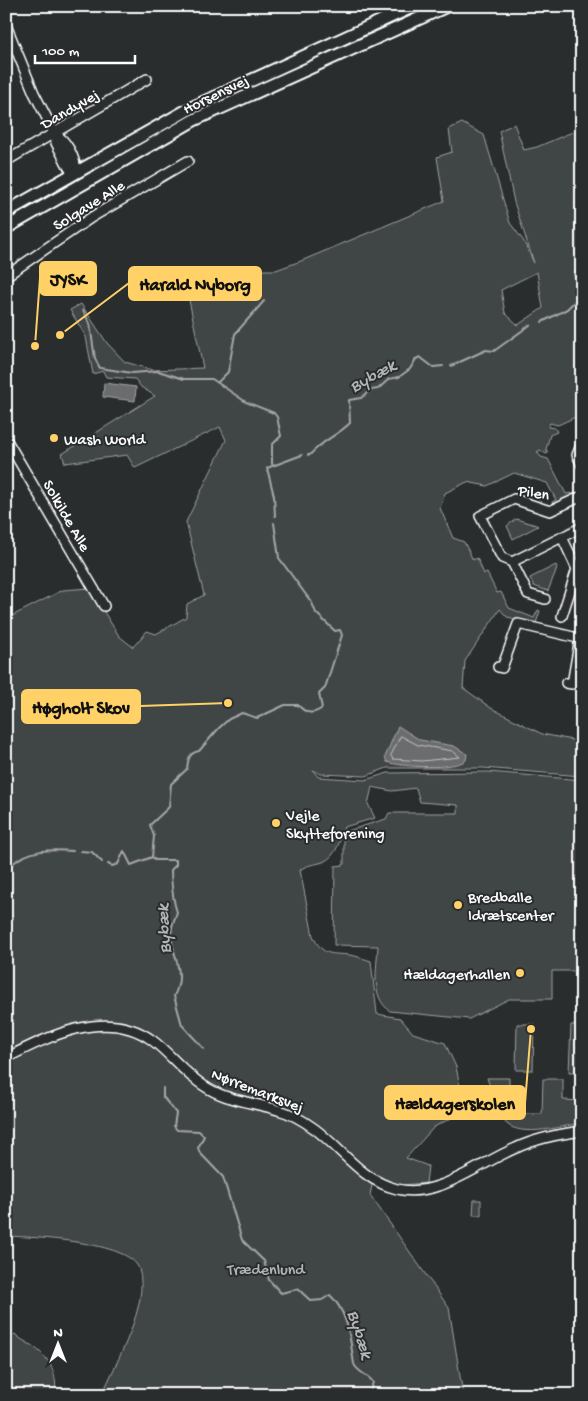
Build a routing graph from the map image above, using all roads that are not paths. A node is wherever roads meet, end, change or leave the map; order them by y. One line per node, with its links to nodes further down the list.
1 (414, 6): 8 (main road, Horsensvej)
2 (447, 6): 9 (main road, Horsensvej)
3 (6, 25): 5 (street)
4 (147, 79): 5 (street, Dandyvej)
5 (55, 134): 6 (street, Dandyvej); 8 (street)
6 (6, 161)
7 (188, 161): 12 (street, Solgave Alle)
8 (76, 167): 9 (main road); 10 (main road, Horsensvej); 11 (main road)
9 (83, 183): 11 (main road, Horsensvej)
10 (6, 212)
11 (6, 227)
12 (6, 276)
13 (6, 439): 21 (street, Solkilde Alle)
14 (582, 443): 15 (street)
15 (582, 465)
16 (582, 496): 19 (street, Pilen)
17 (582, 527): 18 (street)
18 (562, 537): 19 (street); 22 (street)
19 (512, 562): 20 (street)
20 (545, 600)
21 (104, 606)
22 (562, 616)
23 (581, 638): 24 (street); 25 (street)
24 (498, 667)
25 (566, 683)
26 (6, 1058): 27 (street, Nørremarksvej)
27 (582, 1132)

